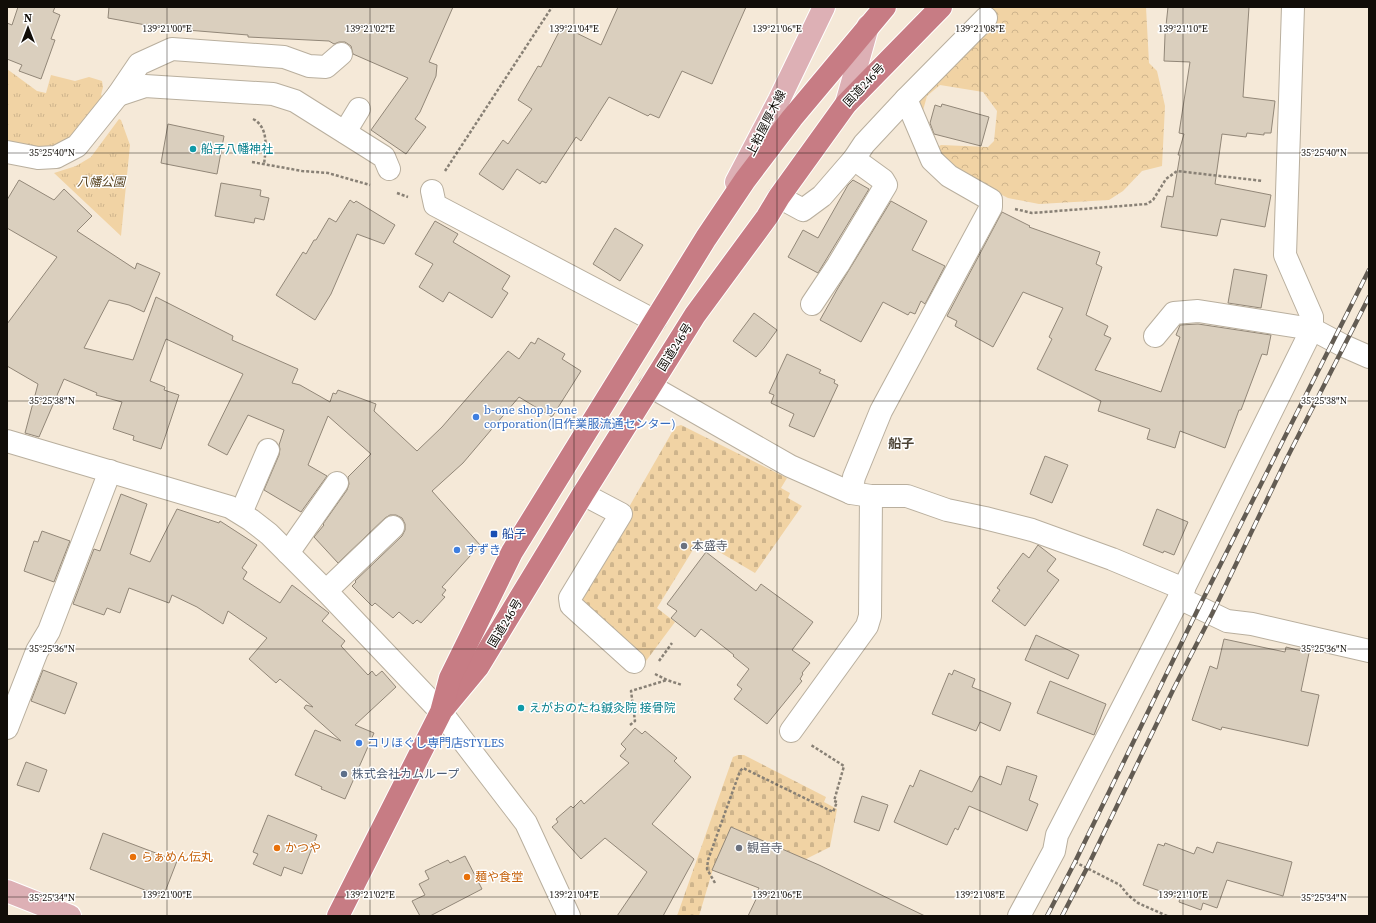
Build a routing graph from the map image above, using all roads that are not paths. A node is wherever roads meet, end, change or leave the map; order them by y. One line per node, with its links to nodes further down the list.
1 (824, 7): 18 (main road, 上粕屋厚木線)
2 (885, 7): 5 (highway, 国道246号)
3 (941, 7): 10 (highway, 国道246号)
4 (1293, 7): 21 (street)
5 (869, 17): 10 (main road); 18 (highway, 国道246号)
6 (986, 18): 9 (street)
7 (341, 54): 8 (street)
8 (118, 96): 12 (street); 13 (street)
9 (906, 99): 14 (street); 30 (street)
10 (846, 104): 17 (highway, 国道246号)
11 (359, 109): 12 (street)
12 (345, 132): 15 (street)
13 (7, 152)
14 (854, 159): 17 (street); 19 (street)
15 (389, 169)
16 (432, 192): 20 (street)
17 (779, 197): 24 (highway, 国道246号)
18 (706, 238): 20 (highway, 国道246号)
19 (812, 304)
20 (655, 321): 38 (highway, 国道246号)
21 (1312, 330): 22 (street); 23 (street); 35 (street)
22 (1155, 336)
23 (1369, 357)
24 (650, 386): 29 (highway, 国道246号); 30 (street)
25 (7, 441): 27 (street)
26 (268, 450): 31 (street)
27 (110, 471): 31 (street); 39 (street)
28 (337, 483): 33 (street)
29 (583, 494): 37 (street); 38 (highway, 国道246号)
30 (861, 494): 35 (street); 40 (street)
31 (241, 513): 33 (street)
32 (393, 527): 34 (street)
33 (288, 553): 34 (street)
34 (326, 591): 38 (street)
35 (1181, 593): 36 (street); 45 (street)
36 (1369, 651)
37 (642, 667)
38 (441, 712): 43 (highway, 国道246号); 44 (street)
39 (7, 728)
40 (791, 731)
41 (7, 891): 42 (main road)
42 (70, 916)
43 (338, 916)
44 (569, 916)
45 (1019, 916)

